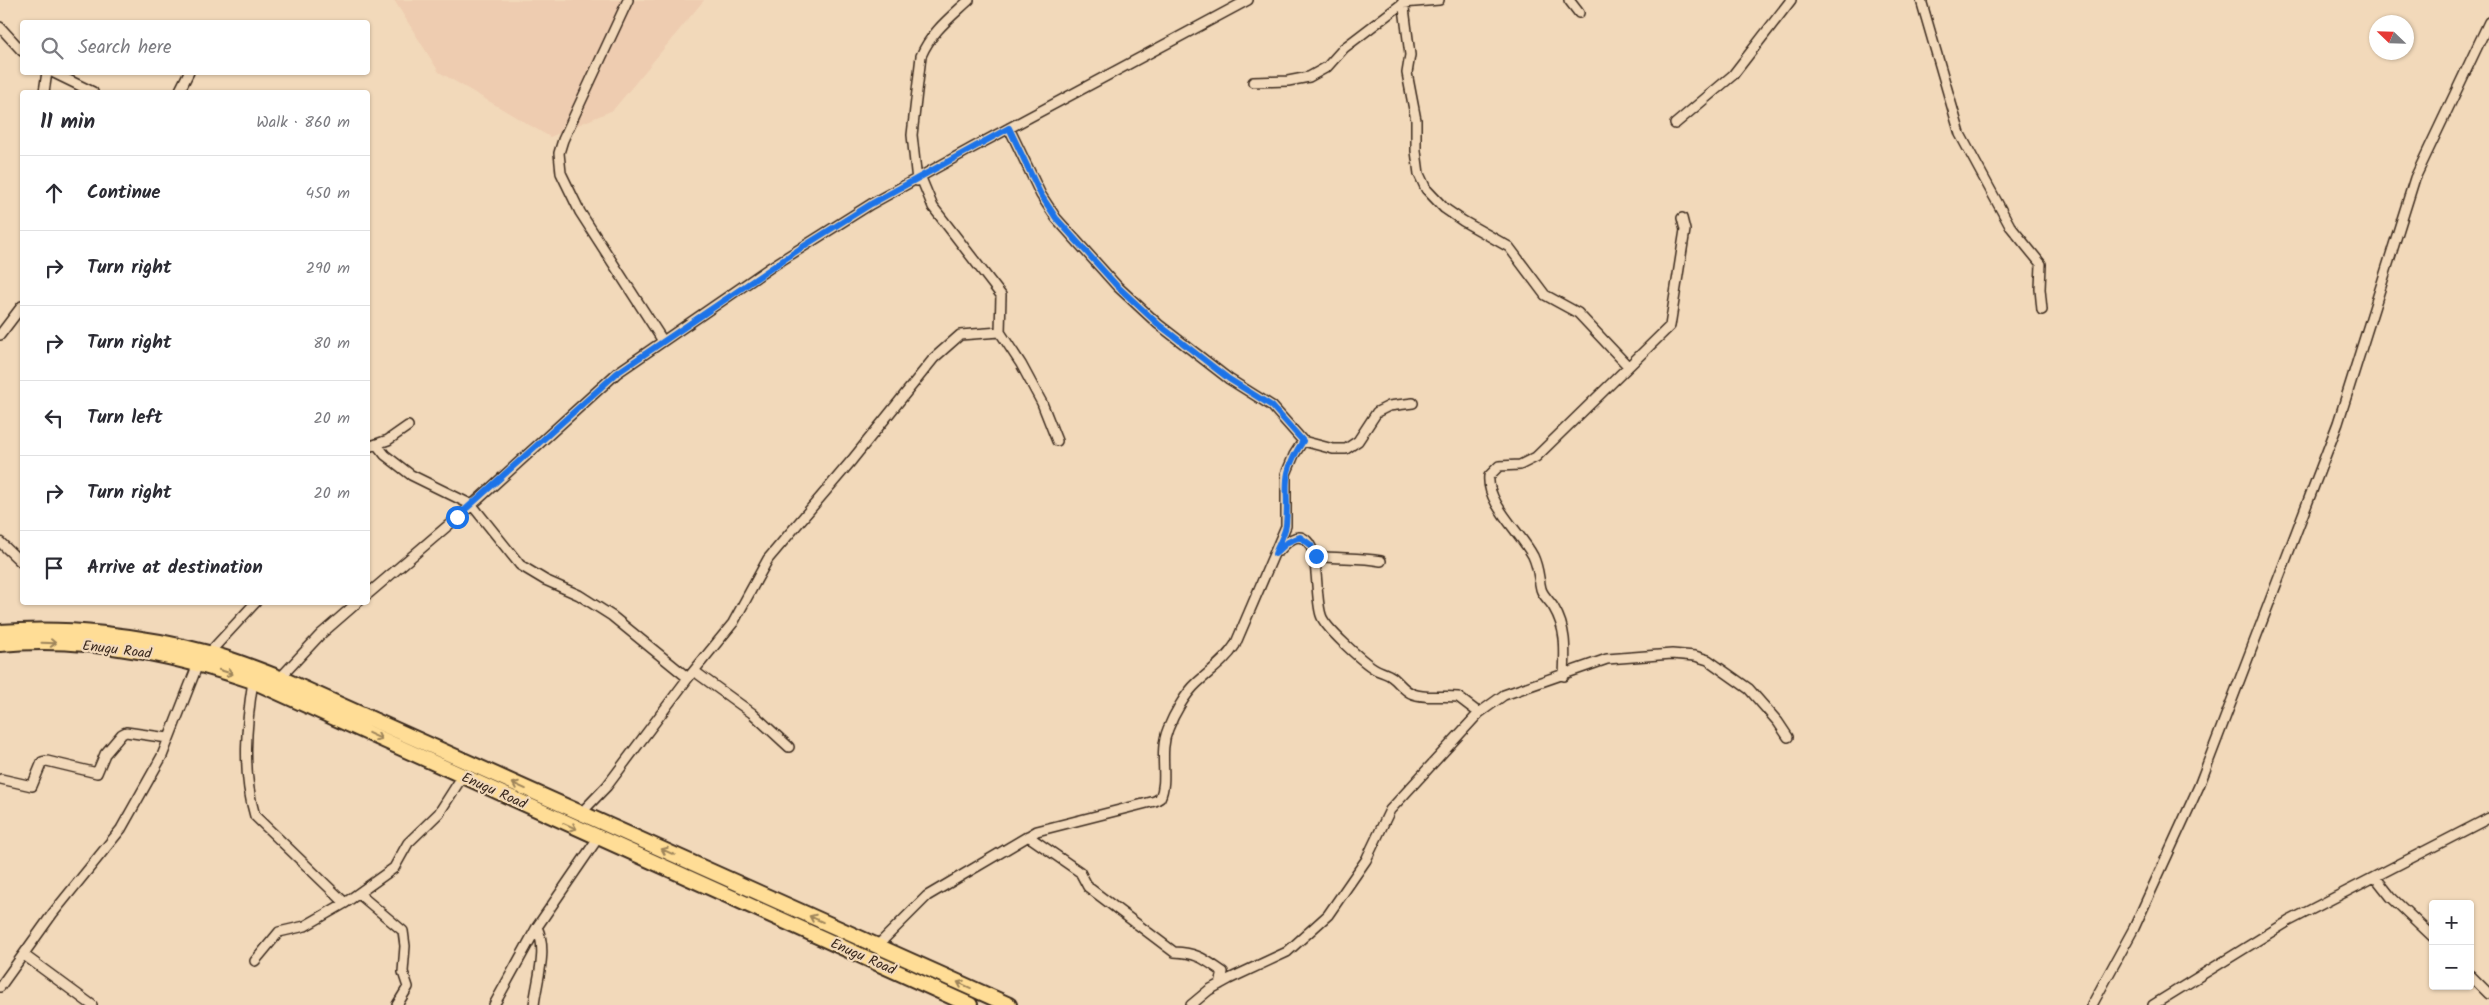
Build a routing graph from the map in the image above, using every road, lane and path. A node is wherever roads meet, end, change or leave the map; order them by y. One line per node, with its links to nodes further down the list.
1 (628, 0): 28 (street)
2 (969, 0): 22 (street)
3 (1248, 0): 21 (street)
4 (1439, 0): 8 (street)
5 (1569, 0): 9 (street)
6 (1791, 0): 20 (street)
7 (1921, 0): 25 (street)
8 (1403, 2): 16 (street); 29 (street)
9 (1579, 13)
10 (2489, 22): 82 (street)
11 (0, 26): 12 (street)
12 (20, 49)
13 (47, 75): 17 (street)
14 (58, 75): 18 (street)
15 (188, 75): 19 (street)
16 (1253, 82)
17 (44, 90)
18 (90, 90)
19 (180, 90)
20 (1675, 124)
21 (1009, 128): 22 (street); 33 (street)
22 (919, 179): 26 (street); 28 (street)
23 (1682, 218): 29 (street)
24 (20, 309): 27 (street)
25 (2042, 310)
26 (1000, 332): 32 (street); 49 (street)
27 (0, 335)
28 (663, 341): 36 (street)
29 (1627, 365): 50 (street)
30 (1413, 403): 33 (street)
31 (408, 426): 34 (street)
32 (1057, 441)
33 (1303, 441): 38 (street)
34 (378, 445): 35 (street); 36 (street)
35 (370, 447)
36 (472, 504): 42 (street); 49 (street)
37 (0, 542): 40 (street)
38 (1275, 554): 39 (street); 61 (street)
39 (1316, 556): 41 (street); 53 (street)
40 (20, 561)
41 (1381, 561)
42 (370, 592)
43 (253, 605): 47 (street)
44 (355, 605): 51 (street)
45 (0, 632): 47 (main road)
46 (0, 644): 48 (main road, Enugu Road, one-way to 48)
47 (209, 653): 51 (main road)
48 (198, 664): 52 (main road, Enugu Road, one-way to 52); 55 (street)
49 (691, 674): 56 (street); 59 (street)
50 (1564, 676): 53 (street); 54 (street)
51 (280, 678): 59 (main road, one-way to 51)
52 (253, 681): 57 (main road, Enugu Road, one-way to 57); 65 (street)
53 (1479, 713): 72 (street)
54 (1788, 737)
55 (168, 738): 58 (street); 69 (street)
56 (789, 747)
57 (462, 777): 62 (main road, Enugu Road, one-way to 62); 64 (street)
58 (1, 779)
59 (581, 813): 68 (main road, one-way to 59)
60 (2489, 818): 63 (street)
61 (1028, 836): 68 (street); 72 (street)
62 (598, 838): 66 (street); 79 (main road, Enugu Road)
63 (2376, 878): 67 (street); 83 (street)
64 (359, 894): 65 (street); 76 (street)
65 (345, 903): 70 (street)
66 (537, 927): 77 (street); 78 (street)
67 (2429, 933)
68 (877, 946): 80 (main road, one-way to 68)
69 (24, 954): 73 (street); 75 (street)
70 (255, 961)
71 (2474, 978): 74 (street)
72 (1220, 984): 81 (street)
73 (0, 987)
74 (2489, 994)
75 (92, 1005)
76 (397, 1005)
77 (494, 1005)
78 (534, 1005)
79 (970, 1005)
80 (1009, 1005)
81 (1191, 1005)
82 (2092, 1005)
83 (2153, 1005)

